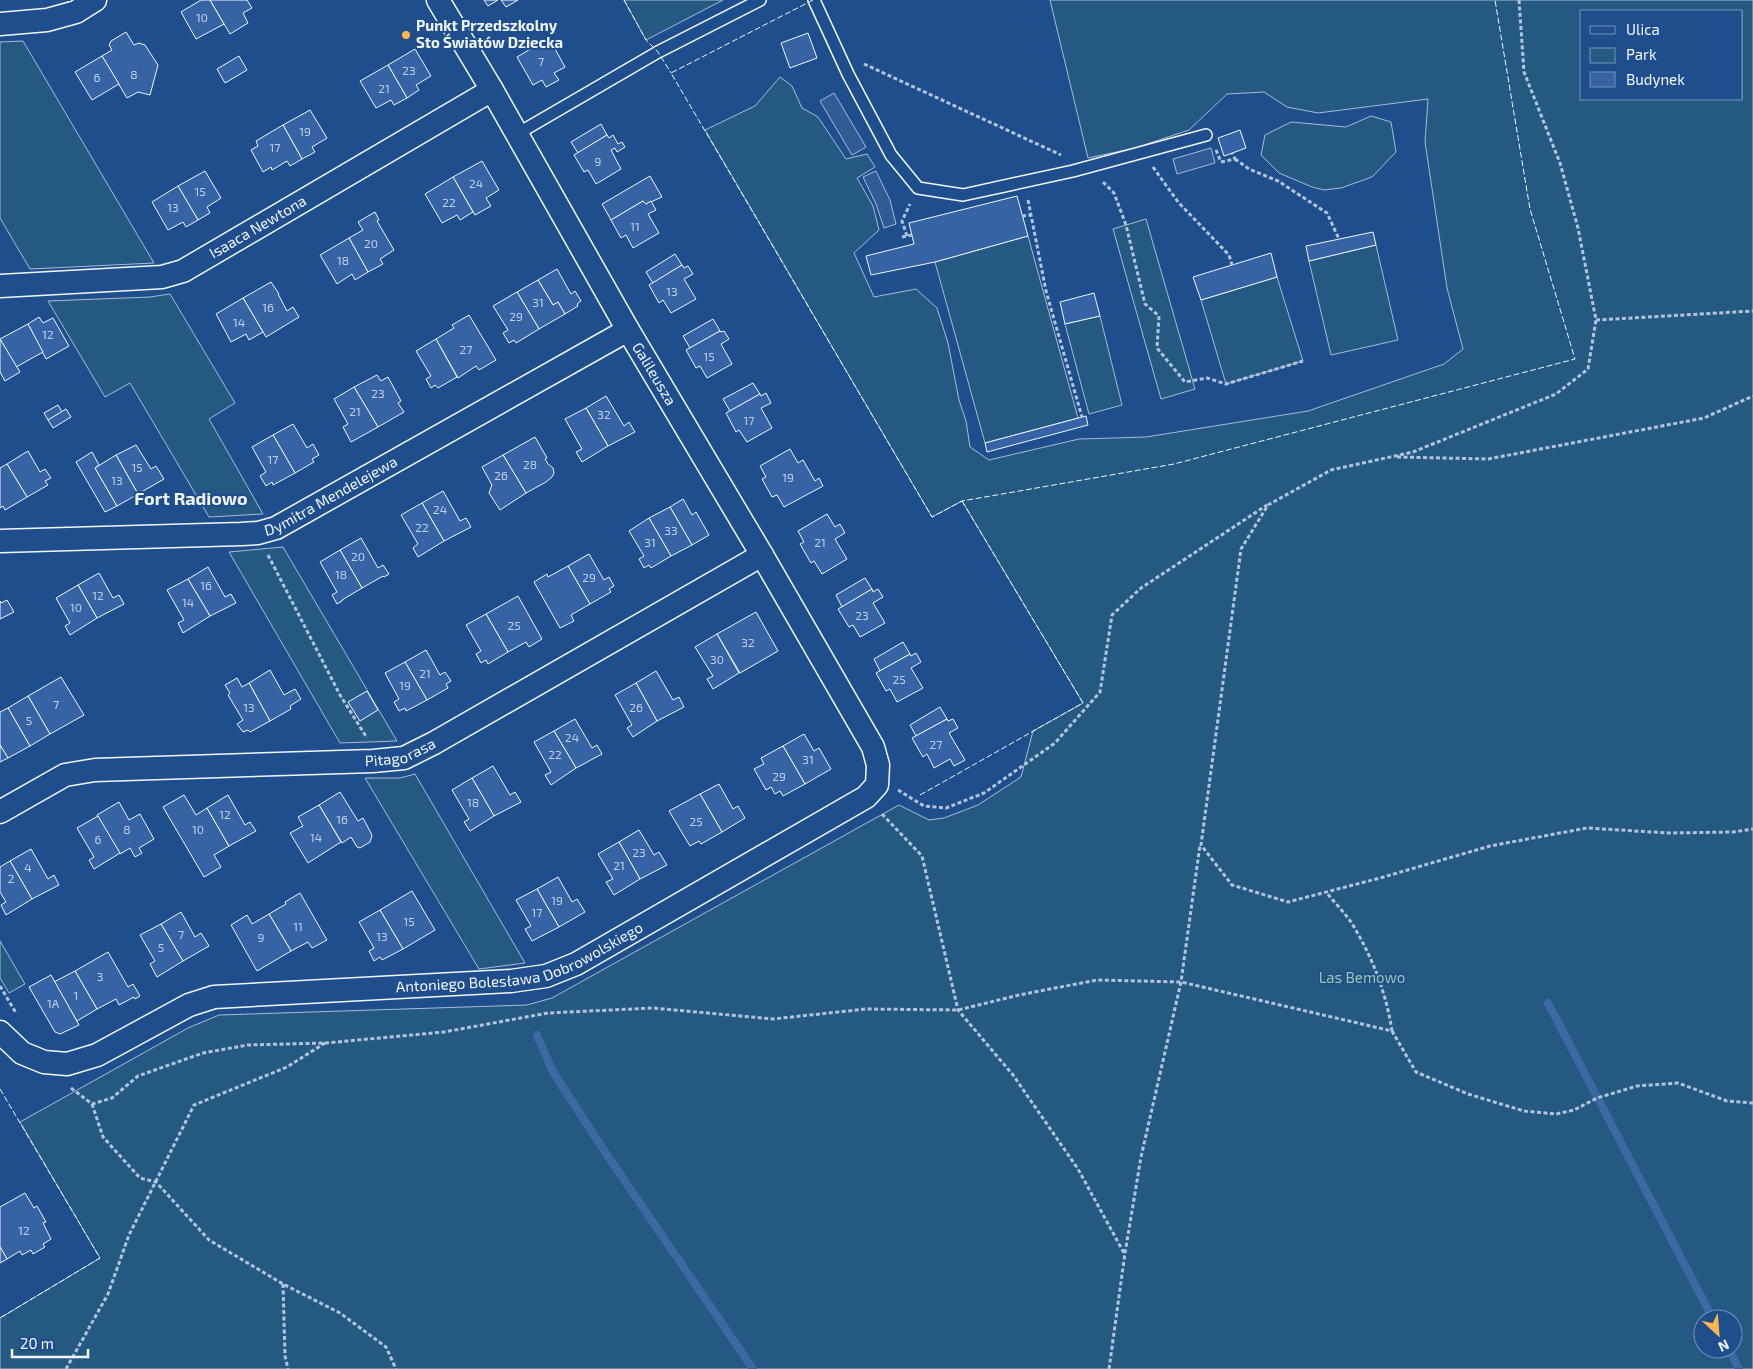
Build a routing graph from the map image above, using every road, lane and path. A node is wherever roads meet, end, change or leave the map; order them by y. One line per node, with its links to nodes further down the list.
1 (95, 0): 6 (street)
2 (438, 0): 8 (street, Galileusza)
3 (760, 0): 9 (lane)
4 (814, 0): 7 (lane)
5 (1519, 0): 26 (path)
6 (0, 24)
7 (839, 52): 14 (path); 16 (lane)
8 (492, 90): 9 (street, Galileusza); 24 (street, Isaaca Newtona)
9 (517, 134): 27 (street, Galileusza)
10 (1206, 136): 11 (lane); 13 (path)
11 (1143, 152): 14 (lane); 23 (path)
12 (1232, 153): 13 (path)
13 (1234, 159): 22 (path)
14 (1088, 167): 15 (lane); 28 (path)
15 (1025, 182): 16 (lane); 17 (path)
16 (918, 188): 20 (path)
17 (1031, 215): 18 (path); 30 (path)
18 (1022, 216)
19 (912, 235): 20 (path)
20 (907, 236): 21 (path)
21 (902, 237)
22 (1339, 239)
23 (1232, 265)
24 (0, 286)
25 (1753, 311): 26 (path)
26 (1596, 320): 31 (path)
27 (628, 330): 33 (street, Dymitra Mendelejewa); 35 (street, Galileusza)
28 (1303, 360)
29 (1753, 396): 31 (path)
30 (1082, 417)
31 (1389, 457): 32 (path)
32 (1268, 505): 38 (path); 42 (path)
33 (0, 541)
34 (266, 552): 37 (path)
35 (762, 555): 36 (street, Galileusza); 37 (street, Pitagorasa)
36 (873, 747): 47 (street, Antoniego Bolesława Dobrowolskiego)
37 (381, 760): 39 (street, Pitagorasa)
38 (891, 786)
39 (0, 812)
40 (881, 813): 45 (path)
41 (1753, 829): 43 (path)
42 (1201, 845): 43 (path); 44 (path)
43 (1326, 892): 46 (path)
44 (1181, 982): 45 (path); 46 (path); 53 (path)
45 (958, 1010): 48 (path); 53 (path)
46 (1392, 1031): 51 (path)
47 (0, 1032)
48 (326, 1043): 50 (path); 52 (path)
49 (65, 1082): 50 (path)
50 (92, 1104): 52 (path)
51 (1753, 1104)
52 (156, 1182): 54 (path); 55 (path)
53 (1124, 1253): 58 (path)
54 (283, 1284): 56 (path); 57 (path)
55 (66, 1369)
56 (288, 1369)
57 (396, 1369)
58 (1109, 1369)

